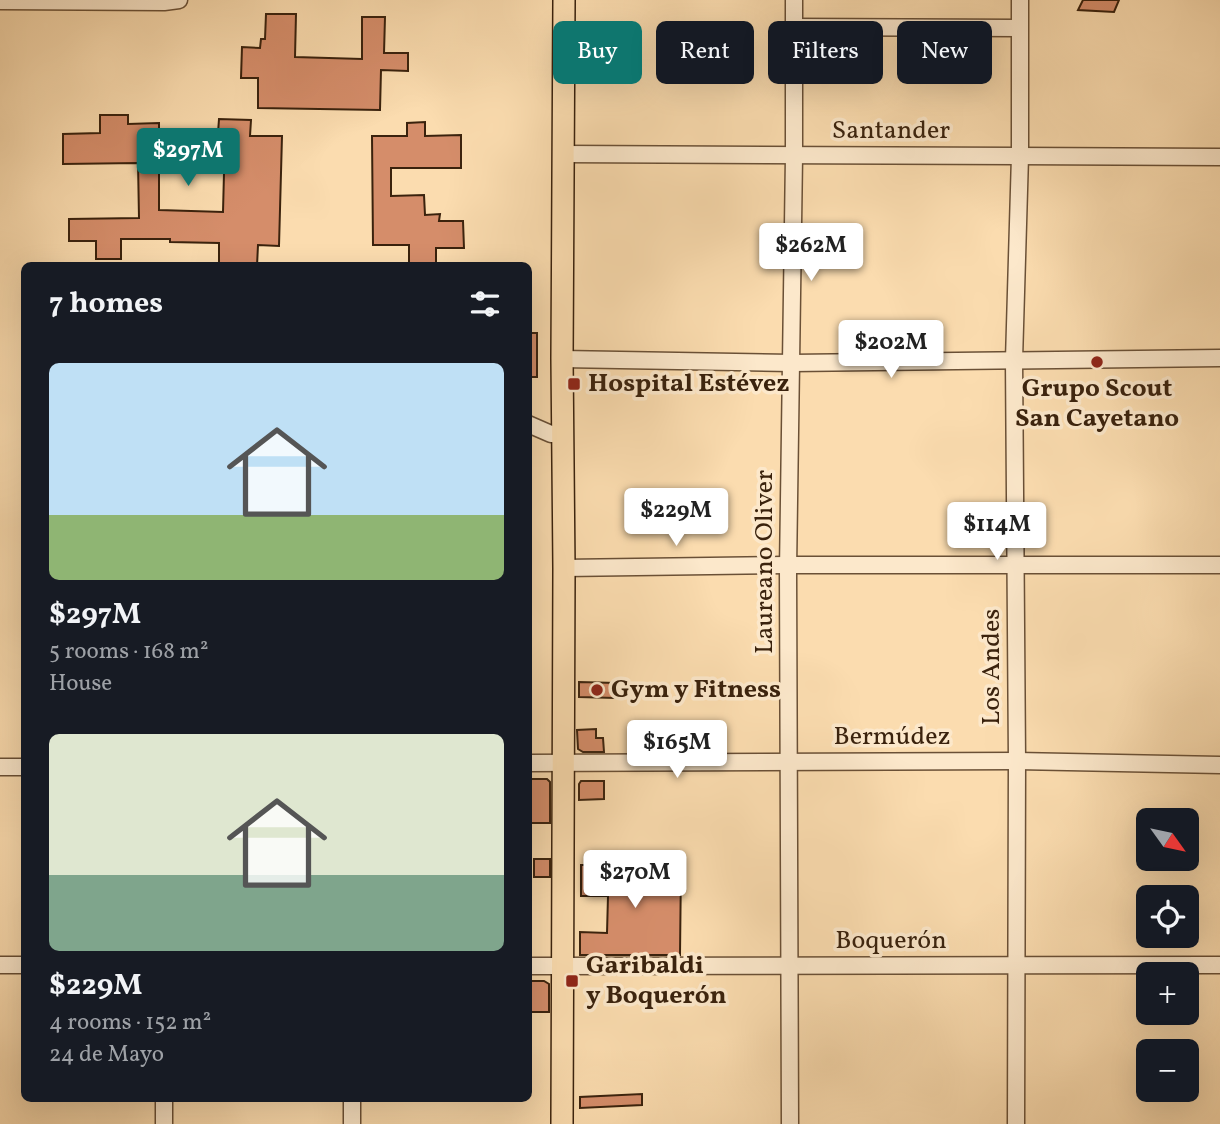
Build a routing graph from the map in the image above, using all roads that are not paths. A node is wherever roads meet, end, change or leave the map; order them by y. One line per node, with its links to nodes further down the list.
1 (173, 0): 2 (street); 6 (street)
2 (179, 0)
3 (564, 0): 11 (main road)
4 (794, 0): 7 (street, Laureano Oliver)
5 (1020, 0): 9 (street, Los Andes)
6 (0, 1)
7 (794, 21)
8 (883, 27): 9 (street)
9 (1020, 28): 13 (street, Los Andes)
10 (794, 84): 12 (street, Laureano Oliver)
11 (563, 154): 12 (street, Santander); 16 (main road)
12 (794, 156): 13 (street, Santander); 18 (street, Laureano Oliver)
13 (1020, 156): 14 (street, Santander); 17 (street, Los Andes)
14 (1220, 157)
15 (1220, 358): 17 (street)
16 (562, 359): 18 (street); 20 (main road)
17 (1014, 360): 18 (street); 22 (street, Los Andes)
18 (792, 363): 21 (street, Laureano Oliver)
19 (532, 426): 20 (street)
20 (563, 434): 24 (main road)
21 (789, 565): 22 (street); 24 (street); 25 (street, Laureano Oliver)
22 (1015, 565): 23 (street); 26 (street, Los Andes)
23 (1220, 565)
24 (564, 568): 28 (main road)
25 (789, 761): 26 (street, Bermúdez); 28 (street, Bermúdez); 34 (street, Laureano Oliver)
26 (1017, 761): 29 (street, Bermúdez); 35 (street, Los Andes)
27 (532, 763): 28 (street, Bermúdez)
28 (564, 763): 38 (main road)
29 (1220, 765)
30 (0, 767): 31 (street)
31 (21, 767)
32 (0, 965): 33 (street)
33 (21, 965)
34 (790, 965): 35 (street, Boquerón); 38 (street, Boquerón); 44 (street, Laureano Oliver)
35 (1016, 965): 36 (street, Boquerón); 45 (street, Los Andes)
36 (1220, 965)
37 (532, 966): 38 (street, Boquerón)
38 (562, 966): 43 (main road)
39 (164, 1102): 41 (street)
40 (352, 1102): 42 (street)
41 (163, 1124)
42 (352, 1124)
43 (562, 1124)
44 (790, 1124)
45 (1016, 1124)

